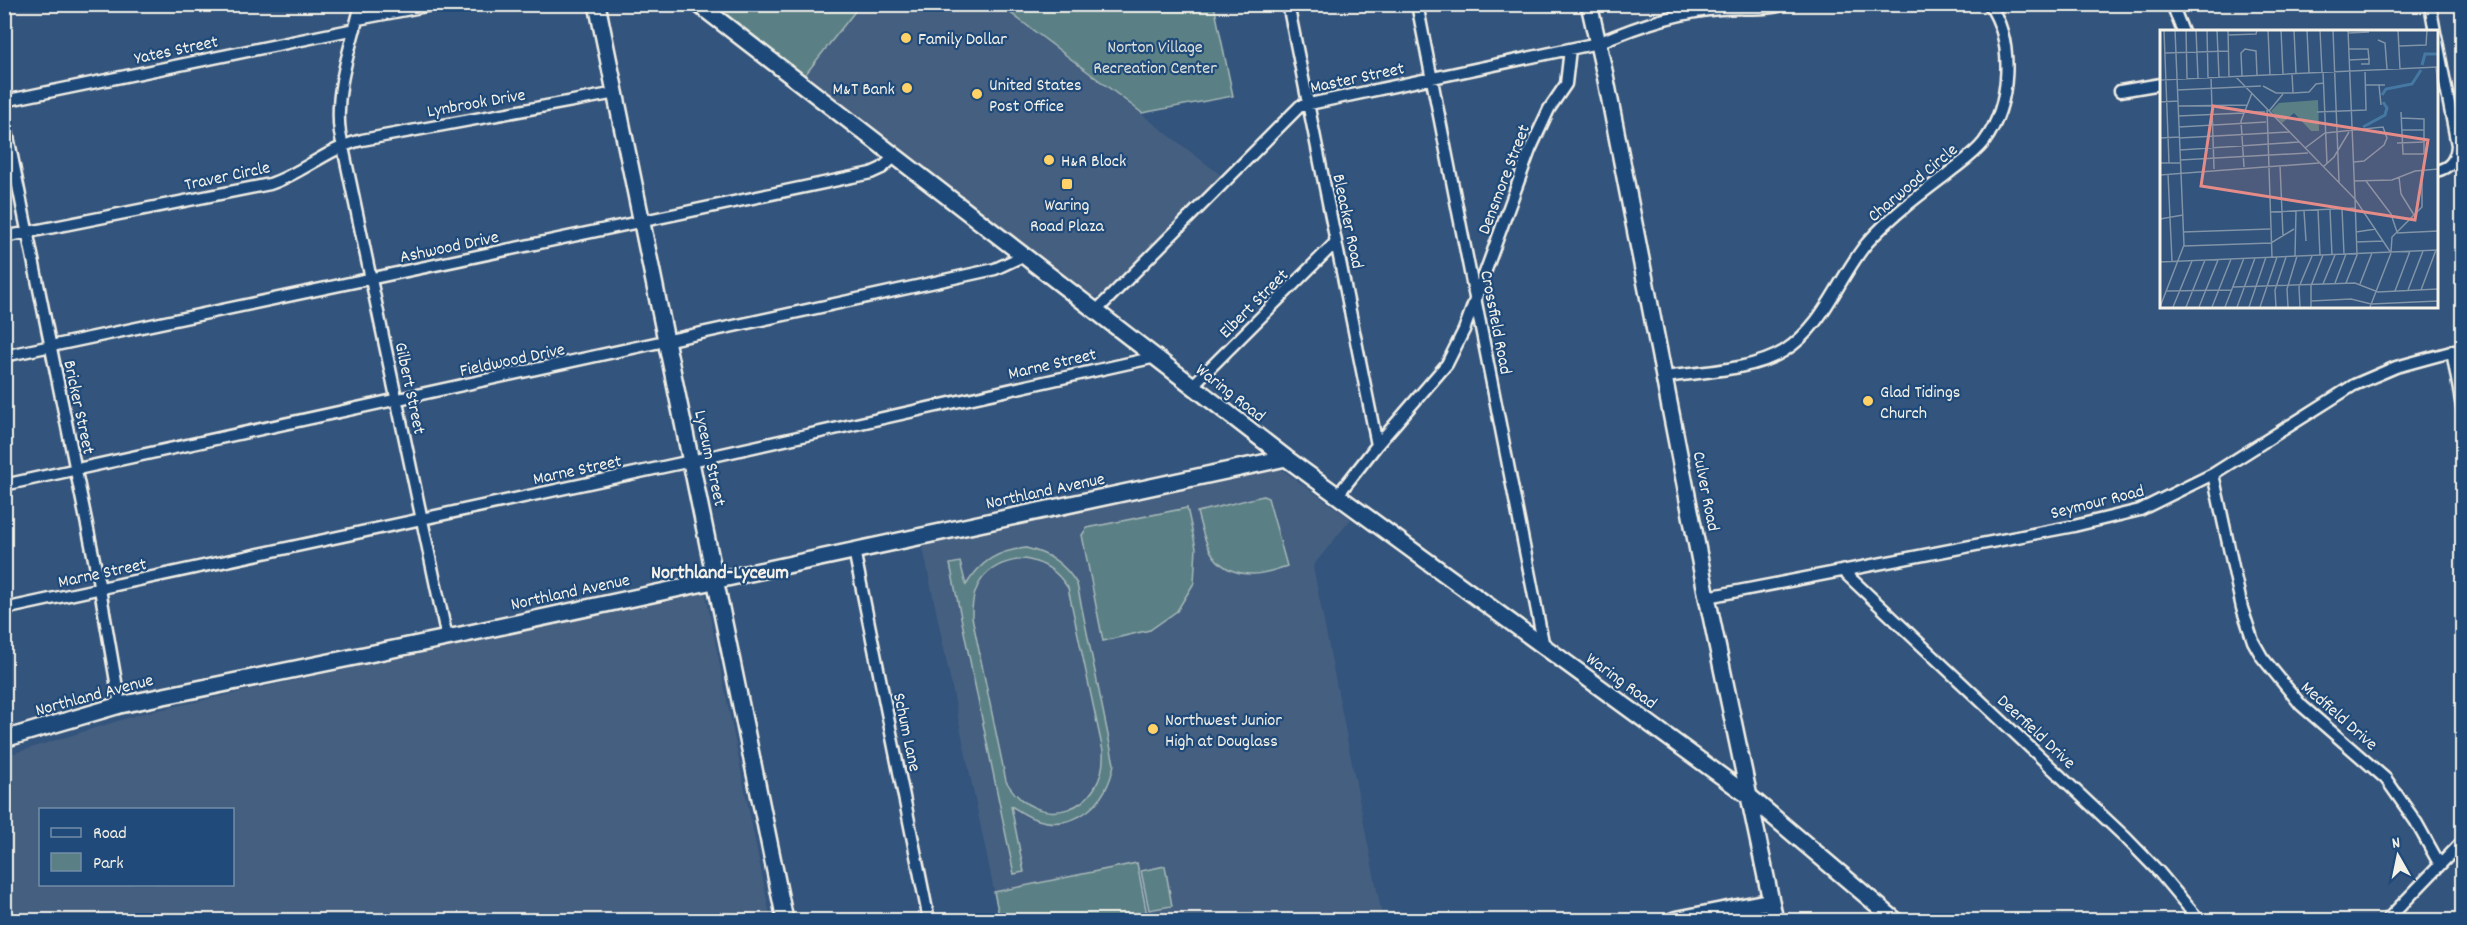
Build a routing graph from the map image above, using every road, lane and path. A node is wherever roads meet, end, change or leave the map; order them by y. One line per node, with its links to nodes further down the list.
1 (361, 4): 12 (street)
2 (436, 4): 12 (street, Yates Street)
3 (597, 4): 21 (street, Lyceum Street)
4 (698, 4): 26 (street, Waring Road)
5 (1288, 4): 23 (street, Bleacker Road)
6 (1417, 4): 18 (street, Crossfield Road)
7 (1589, 4): 15 (street, Culver Road)
8 (1785, 4): 15 (street)
9 (1989, 4): 41 (street, Charwood Circle)
10 (2172, 4): 13 (street)
11 (2430, 4): 14 (street)
12 (356, 24): 22 (street, Yates Street); 25 (street)
13 (2182, 30)
14 (2432, 30)
15 (1598, 43): 16 (street, Master Street); 41 (street, Culver Road)
16 (1570, 49): 18 (street, Master Street); 34 (street, Densmore Street)
17 (2437, 55): 27 (street)
18 (1432, 78): 23 (street, Master Street); 34 (street, Crossfield Road)
19 (2160, 84): 20 (street)
20 (2120, 92)
21 (616, 93): 25 (street, Lynbrook Drive); 28 (street, Lyceum Street)
22 (4, 100)
23 (1308, 104): 31 (street, Bleacker Road); 35 (street, Master Street)
24 (4, 117): 29 (street, Bricker Street)
25 (343, 146): 29 (street, Traver Circle); 33 (street, Gilbert Street)
26 (894, 157): 28 (street, Ashwood Drive); 32 (street, Waring Road)
27 (2437, 171)
28 (642, 223): 33 (street, Ashwood Drive); 36 (street, Lyceum Street)
29 (28, 232): 30 (street, Traver Circle); 37 (street, Bricker Street)
30 (4, 237)
31 (1336, 242): 42 (street, Elbert Street); 45 (street, Bleacker Road)
32 (1023, 256): 35 (street, Waring Road); 36 (street, Fieldwood Drive)
33 (372, 279): 37 (street, Ashwood Drive); 43 (street, Gilbert Street)
34 (1475, 298): 45 (street, Densmore Street); 60 (street, Crossfield Road)
35 (1096, 311): 40 (street, Waring Road)
36 (668, 342): 43 (street, Fieldwood Drive); 47 (street, Lyceum Street)
37 (51, 347): 39 (street, Ashwood Drive); 48 (street, Bricker Street)
38 (2457, 350): 44 (street); 49 (street, Seymour Road)
39 (4, 356)
40 (1156, 357): 42 (street, Waring Road); 47 (street, Marne Street)
41 (1665, 378): 57 (street, Culver Road)
42 (1192, 387): 46 (street, Waring Road)
43 (397, 401): 48 (street, Fieldwood Drive); 52 (street, Gilbert Street)
44 (2463, 407)
45 (1377, 445): 51 (street, Densmore Street)
46 (1286, 458): 51 (street, Waring Road); 53 (street, Northland Avenue)
47 (691, 461): 52 (street, Marne Street); 55 (street, Lyceum Street)
48 (76, 470): 50 (street, Fieldwood Drive); 56 (street, Bricker Street)
49 (2213, 474): 54 (street, Seymour Road); 65 (street, Medfield Drive)
50 (4, 486)
51 (1337, 496): 60 (street, Waring Road)
52 (422, 519): 56 (street, Marne Street); 59 (street, Gilbert Street)
53 (854, 550): 55 (street, Northland Avenue); 68 (street, Schum Lane)
54 (1844, 572): 57 (street, Seymour Road); 72 (street, Deerfield Drive)
55 (716, 579): 59 (street, Northland Avenue); 67 (street, Lyceum Street)
56 (100, 589): 58 (street, Marne Street); 61 (street, Bricker Street)
57 (1707, 597): 63 (street, Culver Road)
58 (4, 609)
59 (447, 638): 61 (street, Northland Avenue)
60 (1544, 647): 63 (street, Waring Road)
61 (120, 705): 62 (street, Northland Avenue)
62 (4, 739)
63 (1750, 797): 66 (street, Culver Road); 71 (street)
64 (2463, 842): 65 (street)
65 (2440, 866): 73 (street)
66 (1771, 901): 69 (street); 70 (street, Culver Road)
67 (785, 921)
68 (929, 921)
69 (1674, 921)
70 (1775, 921)
71 (1895, 921)
72 (2199, 921)
73 (2387, 921)

